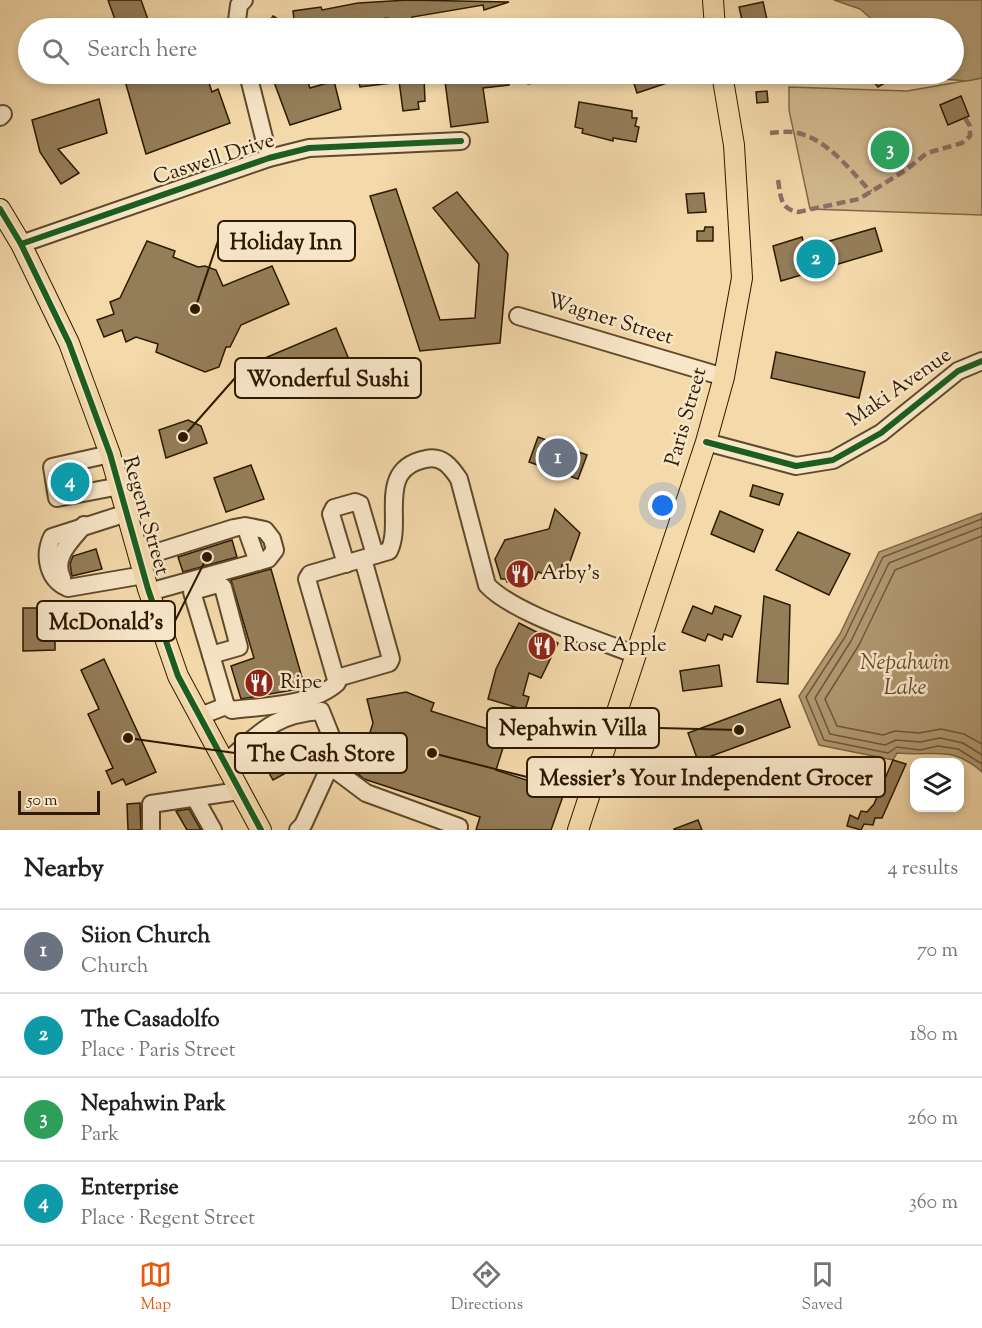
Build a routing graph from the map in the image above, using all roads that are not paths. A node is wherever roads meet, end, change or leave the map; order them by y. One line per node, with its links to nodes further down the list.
1 (713, 0): 4 (main road)
2 (241, 2): 3 (street)
3 (238, 18)
4 (714, 18)
5 (250, 84): 8 (street)
6 (724, 84): 13 (main road, Paris Street)
7 (461, 141): 8 (street, Caswell Drive)
8 (269, 158): 10 (street, Caswell Drive)
9 (0, 209): 10 (main road, Regent Street)
10 (21, 244): 15 (main road, Regent Street)
11 (518, 316): 13 (street, Wagner Street)
12 (982, 361): 14 (street, Maki Avenue)
13 (724, 377): 14 (main road, Paris Street)
14 (706, 442): 24 (main road, Paris Street)
15 (110, 454): 16 (main road, Regent Street); 16 (street)
16 (120, 486): 17 (main road, Regent Street)
17 (127, 513): 21 (main road, Regent Street); 21 (street)
18 (187, 543): 20 (street); 20 (street); 21 (street)
19 (361, 559): 24 (street); 25 (street); 25 (street)
20 (263, 561): 21 (street)
21 (146, 582): 22 (street); 27 (main road, Regent Street)
22 (192, 592): 23 (street); 23 (street)
23 (211, 655): 26 (street)
24 (636, 656): 37 (main road, Paris Street)
25 (337, 678): 26 (street)
26 (226, 706): 27 (street)
27 (200, 716): 28 (main road, Regent Street)
28 (226, 762): 29 (street); 30 (main road, Regent Street)
29 (330, 766): 32 (street); 36 (street)
30 (239, 791): 31 (street); 35 (main road, Regent Street)
31 (195, 798): 33 (street); 34 (street)
32 (459, 827)
33 (151, 830)
34 (213, 830)
35 (261, 830)
36 (298, 830)
37 (578, 830)

